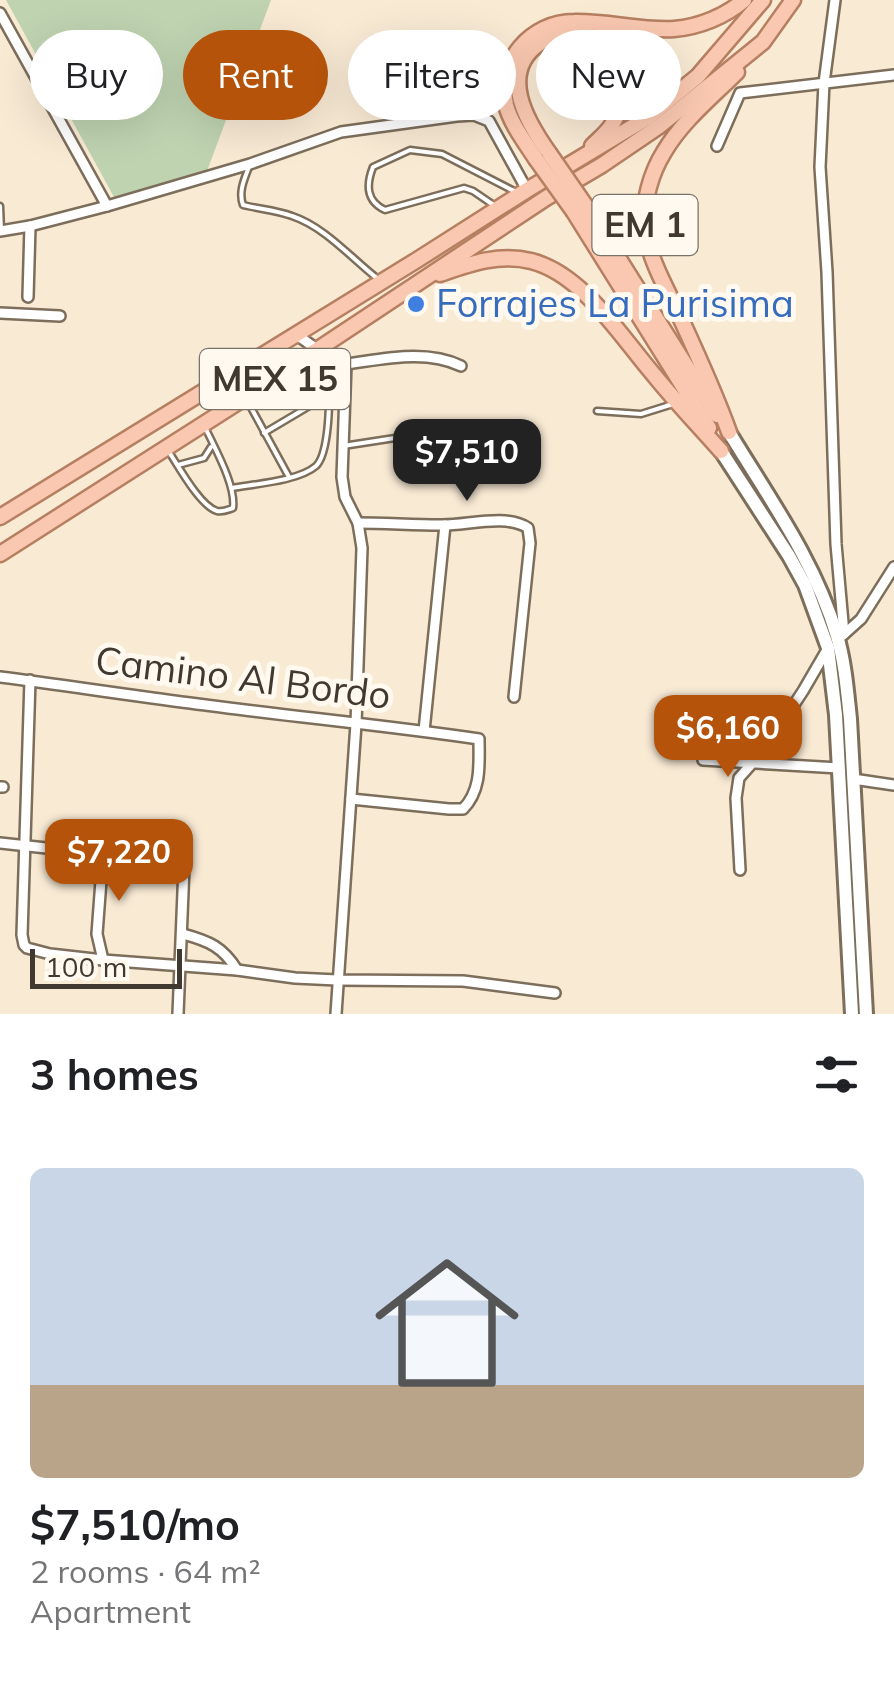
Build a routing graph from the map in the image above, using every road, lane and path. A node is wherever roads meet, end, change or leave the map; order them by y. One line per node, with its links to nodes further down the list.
1 (744, 0): 10 (main road, EM 1)
2 (763, 0): 12 (main road, MEX 15)
3 (793, 0): 6 (main road, MEX 15)
4 (835, 0): 8 (street)
5 (0, 13): 15 (street)
6 (763, 42): 20 (main road, MEX 15); 34 (main road, EM 1)
7 (894, 75): 8 (street)
8 (824, 82): 9 (street); 49 (street)
9 (717, 146)
10 (543, 156): 12 (main road, EM 1); 17 (main road, EM 1, bridge)
11 (250, 164): 13 (street); 15 (street); 21 (lane)
12 (574, 164): 13 (main road, MEX 15)
13 (524, 192): 16 (main road, MEX 15); 16 (lane)
14 (0, 206): 19 (lane)
15 (107, 206): 18 (street)
16 (498, 208): 21 (main road, MEX 15)
17 (579, 209): 34 (main road, EM 1); 39 (main road, EM 1)
18 (30, 226): 19 (street); 22 (street)
19 (1, 231)
20 (422, 280): 26 (main road, MEX 15); 31 (main road, EM 1)
21 (382, 282): 25 (main road, MEX 15)
22 (28, 298)
23 (0, 313): 24 (street)
24 (60, 316)
25 (297, 335): 26 (street); 44 (main road, MEX 15)
26 (324, 353): 27 (street); 29 (lane); 30 (main road, MEX 15)
27 (346, 364): 28 (street); 37 (street)
28 (461, 366)
29 (328, 395): 35 (lane); 42 (lane)
30 (246, 398): 33 (main road, MEX 15); 35 (lane)
31 (678, 403): 32 (lane); 39 (main road, EM 1)
32 (597, 411)
33 (204, 424): 36 (lane); 38 (main road, MEX 15)
34 (729, 432): 49 (main road, EM 1)
35 (264, 434): 42 (lane)
36 (212, 444): 40 (lane); 43 (lane)
37 (343, 446): 41 (lane); 45 (street)
38 (167, 448): 40 (lane); 47 (main road, MEX 15)
39 (721, 450): 49 (main road, EM 1)
40 (178, 465): 43 (lane)
41 (441, 466)
42 (289, 477): 43 (lane)
43 (232, 488)
44 (0, 516)
45 (358, 522): 46 (street); 53 (street)
46 (445, 526): 52 (street); 54 (street)
47 (0, 554)
48 (894, 567): 49 (street)
49 (837, 640): 56 (street); 57 (main road, EM 1); 58 (main road, EM 1)
50 (0, 677): 51 (street, Camino Al Bordo)
51 (30, 680): 53 (street, Camino Al Bordo); 62 (street)
52 (514, 697)
53 (356, 724): 54 (street, Camino Al Bordo); 60 (street)
54 (424, 731): 60 (street, Camino Al Bordo)
55 (703, 760): 56 (street)
56 (754, 762): 57 (street); 64 (street)
57 (839, 768): 73 (main road, EM 1)
58 (853, 779): 59 (street); 74 (main road, EM 1)
59 (894, 785)
60 (351, 799): 69 (street)
61 (0, 843): 62 (street)
62 (24, 845): 63 (street); 66 (street)
63 (103, 854): 65 (street); 66 (street)
64 (740, 870)
65 (183, 934): 67 (street); 68 (street)
66 (102, 960): 67 (street)
67 (182, 966): 68 (street); 71 (street)
68 (237, 970): 69 (street)
69 (337, 980): 70 (street); 72 (street)
70 (555, 993)
71 (178, 1014)
72 (336, 1014)
73 (852, 1014)
74 (866, 1014)

